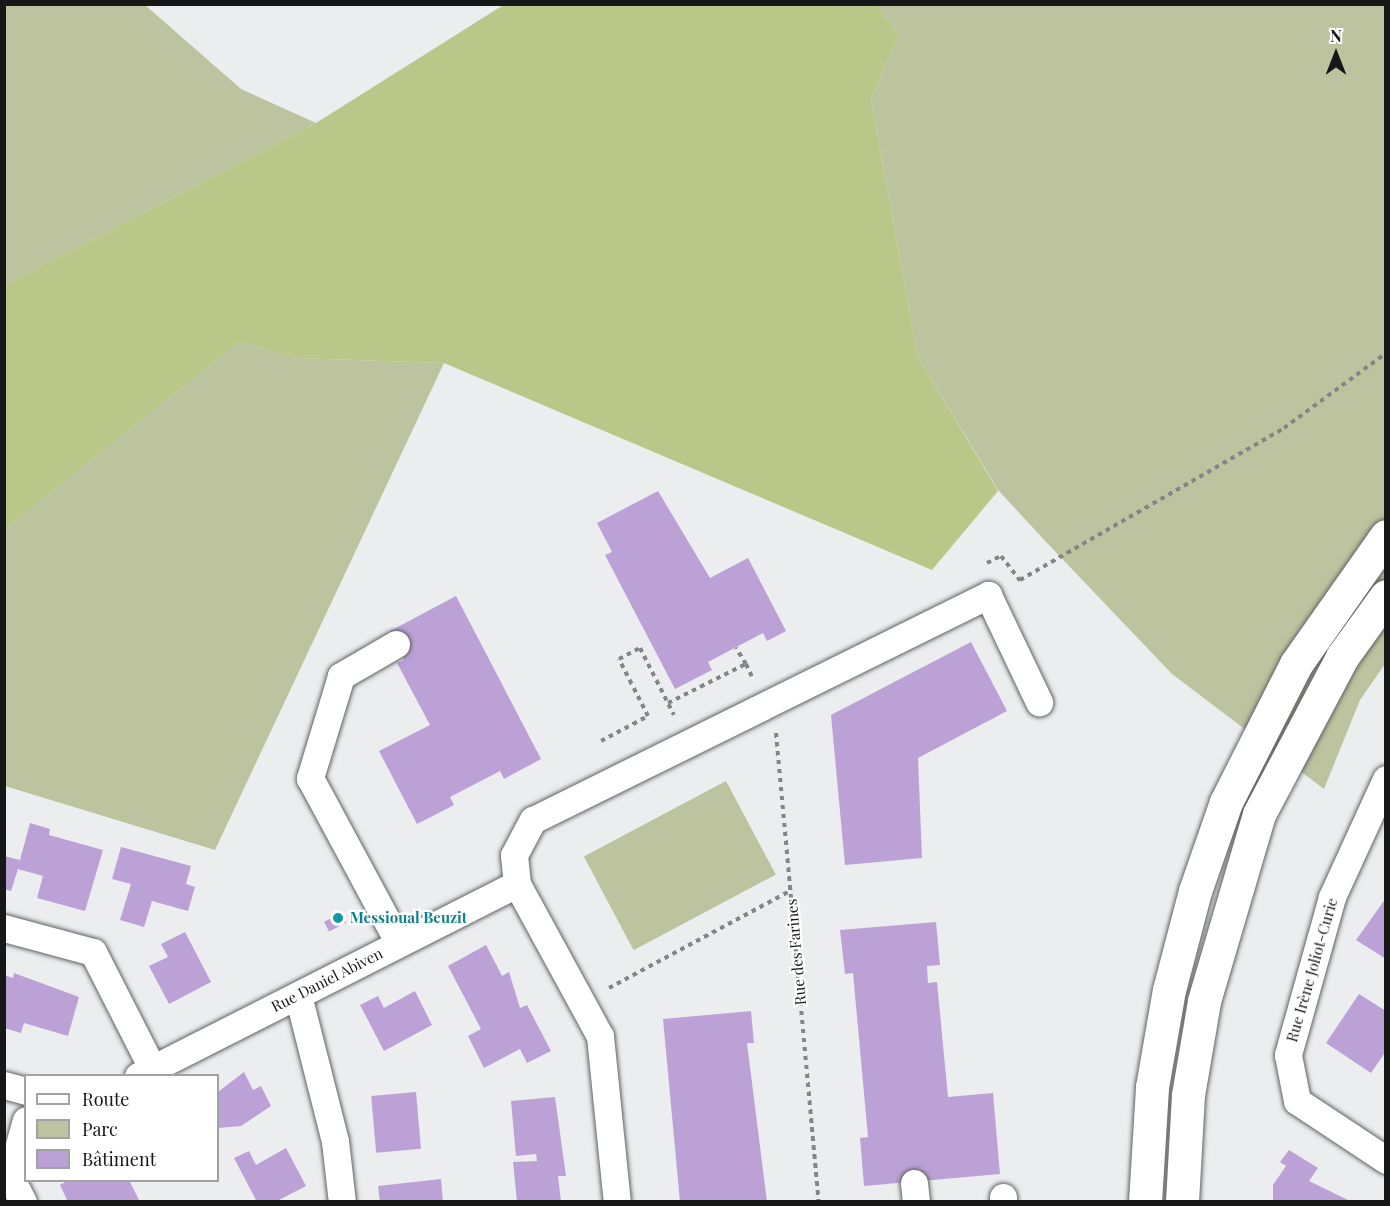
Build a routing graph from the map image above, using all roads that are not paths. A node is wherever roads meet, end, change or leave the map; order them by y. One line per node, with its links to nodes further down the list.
1 (1386, 536): 18 (main road)
2 (1386, 596): 19 (main road)
3 (396, 644): 8 (street)
4 (1040, 702): 6 (street)
5 (1386, 779): 14 (street, Rue Irène Joliot-Curie)
6 (518, 884): 8 (street, Rue Daniel Abiven); 17 (street)
7 (4, 928): 10 (street)
8 (399, 942): 9 (street, Rue Daniel Abiven)
9 (298, 995): 10 (street, Rue Daniel Abiven); 16 (street)
10 (145, 1072)
11 (4, 1085): 12 (street)
12 (24, 1090)
13 (24, 1126): 15 (street)
14 (1386, 1160)
15 (24, 1202)
16 (342, 1202)
17 (617, 1202)
18 (1145, 1202)
19 (1182, 1202)

